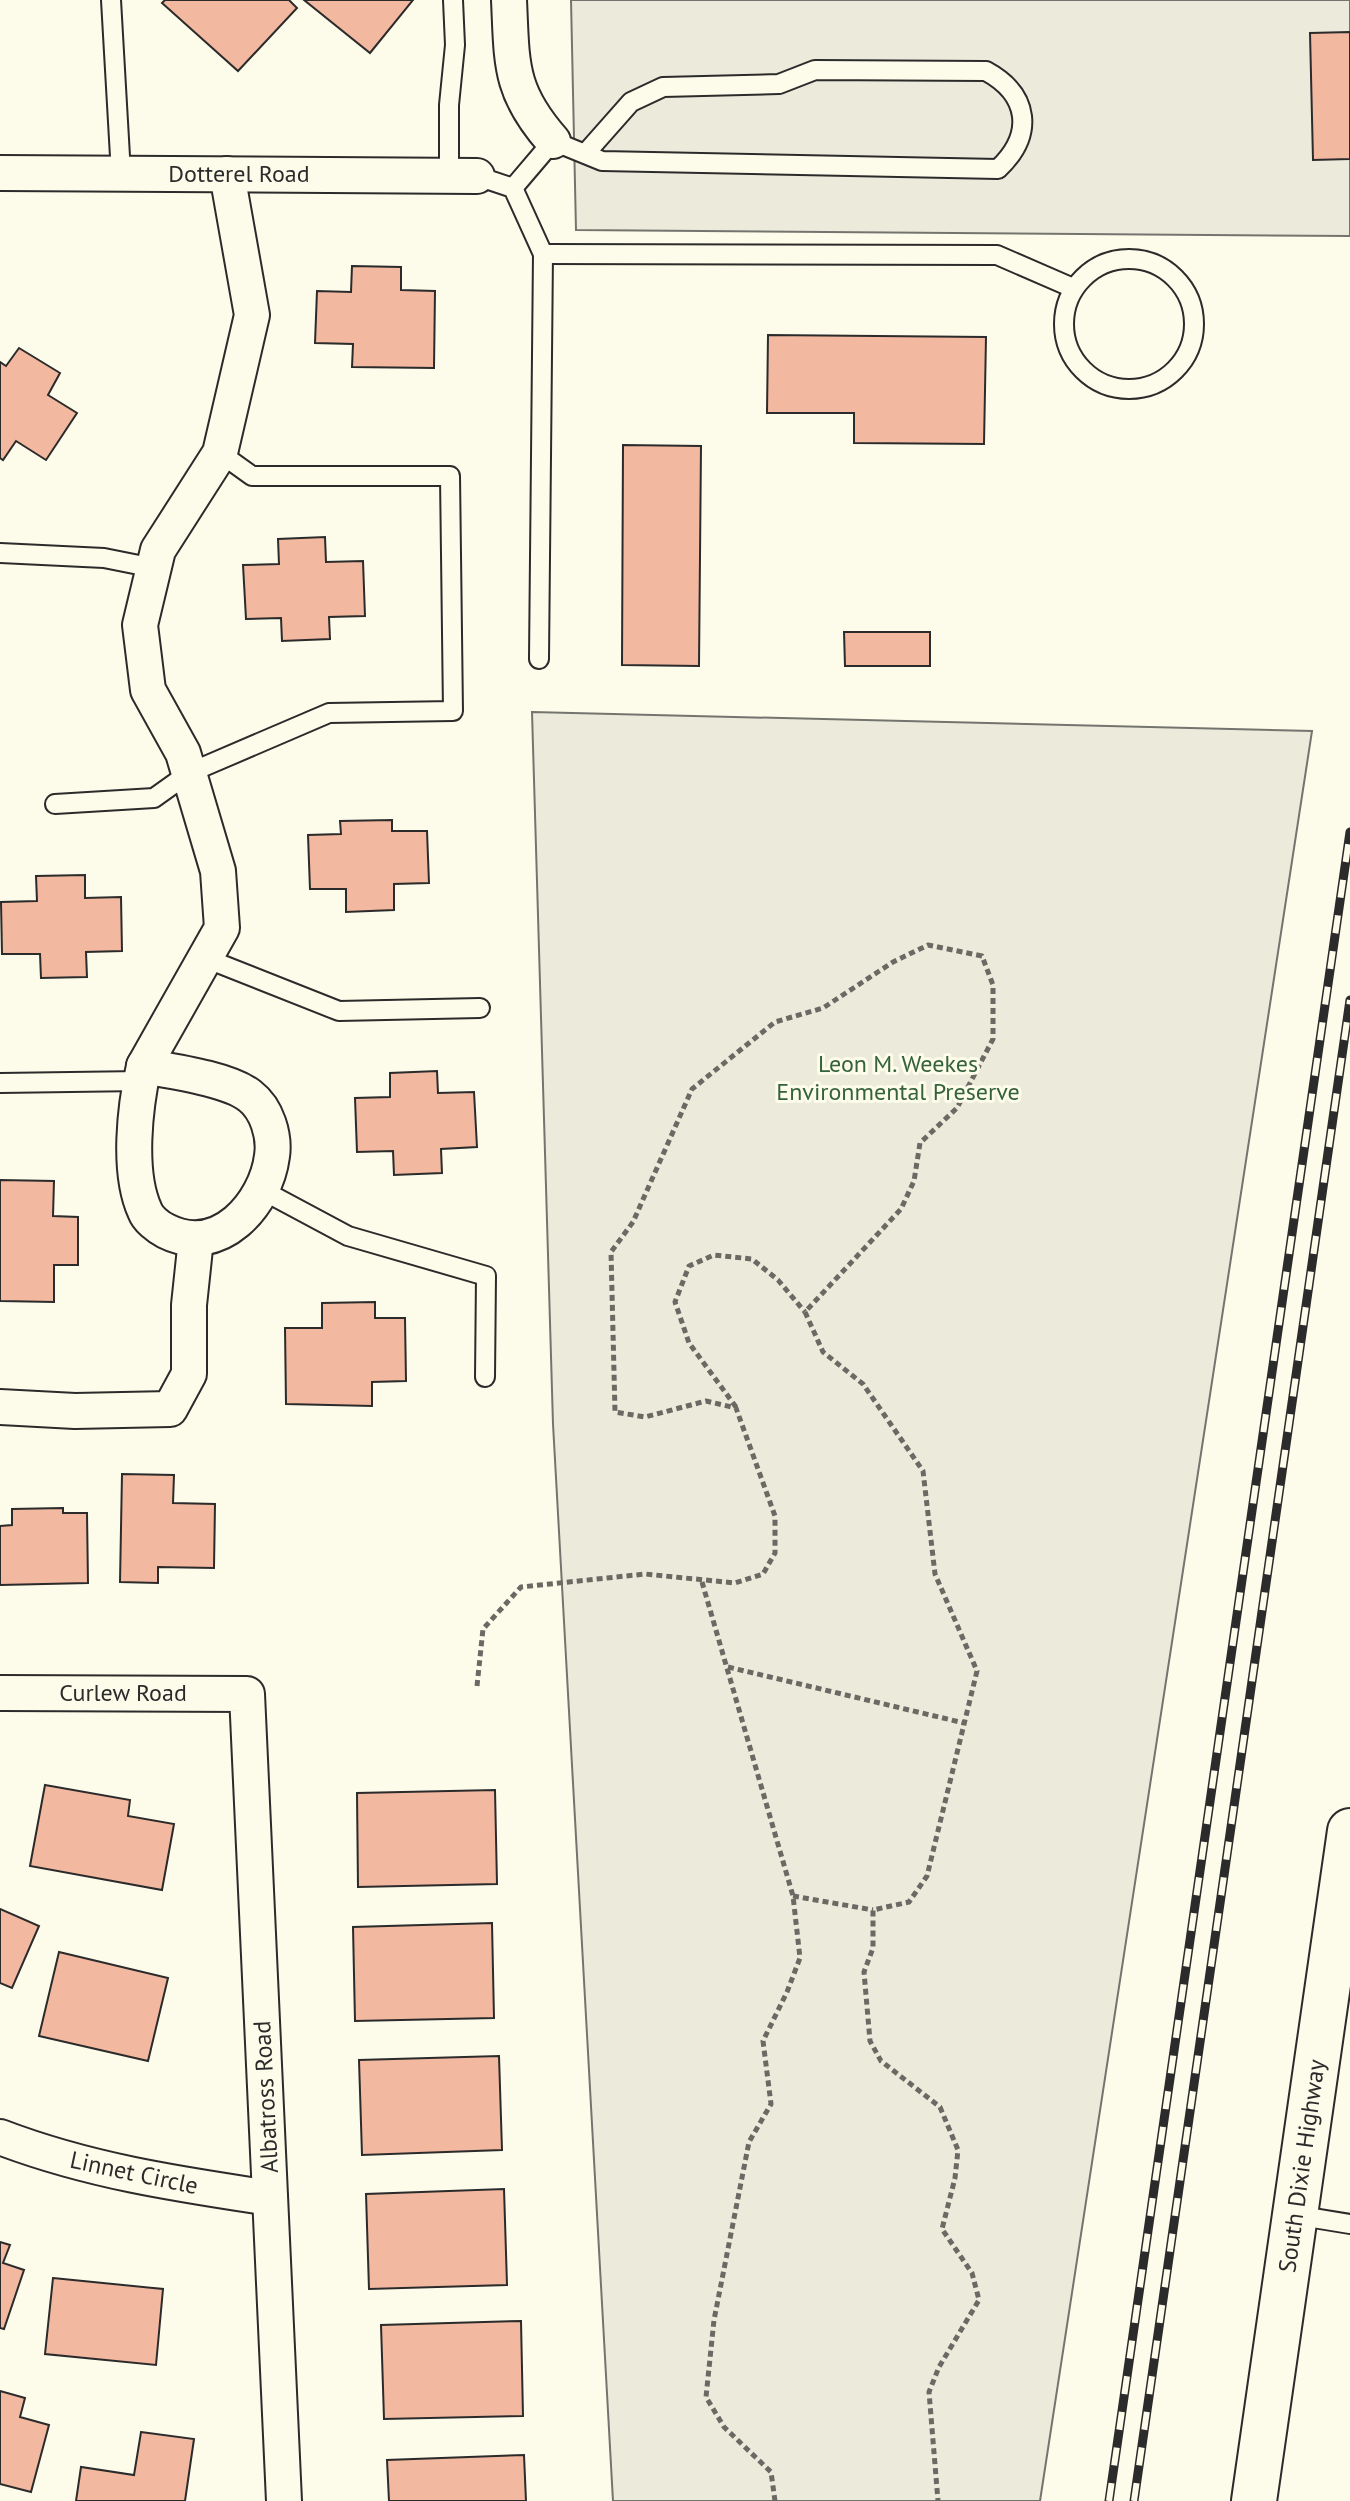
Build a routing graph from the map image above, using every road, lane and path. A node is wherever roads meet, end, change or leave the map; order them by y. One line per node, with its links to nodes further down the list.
1 (111, 0): 7 (lane)
2 (453, 0): 9 (lane)
3 (509, 0): 4 (street)
4 (553, 141): 5 (lane); 10 (lane)
5 (585, 154): 5 (lane)
6 (0, 173): 7 (street, Dotterel Road)
7 (121, 174): 8 (street, Dotterel Road)
8 (227, 174): 9 (street, Dotterel Road); 13 (street)
9 (463, 176): 10 (lane)
10 (513, 188): 11 (lane)
11 (543, 254): 12 (lane); 16 (lane)
12 (1073, 288): 12 (lane)
13 (220, 453): 15 (street); 17 (lane)
14 (0, 553): 15 (lane)
15 (154, 568): 17 (street)
16 (539, 659)
17 (189, 773): 18 (lane); 19 (street)
18 (55, 804)
19 (205, 958): 20 (lane); 21 (street)
20 (480, 1008)
21 (143, 1074): 22 (lane); 23 (street); 24 (street)
22 (0, 1083)
23 (262, 1190): 24 (street); 26 (lane)
24 (196, 1239): 27 (street)
25 (805, 1312): 28 (path); 28 (path); 34 (path)
26 (485, 1377)
27 (0, 1407)
28 (736, 1408): 29 (path)
29 (702, 1582): 30 (path); 31 (path)
30 (727, 1667): 34 (path); 36 (path)
31 (477, 1686)
32 (0, 1693): 33 (street, Curlew Road)
33 (247, 1694): 39 (street, Albatross Road)
34 (964, 1723): 37 (path)
35 (1350, 1831): 40 (street, South Dixie Highway)
36 (793, 1896): 37 (path); 43 (path)
37 (873, 1910): 44 (path)
38 (0, 2137): 39 (street, Linnet Circle)
39 (270, 2198): 42 (street, Albatross Road)
40 (1295, 2215): 41 (lane); 45 (street, South Dixie Highway)
41 (1350, 2224)
42 (284, 2501)
43 (775, 2501)
44 (938, 2501)
45 (1254, 2501)

